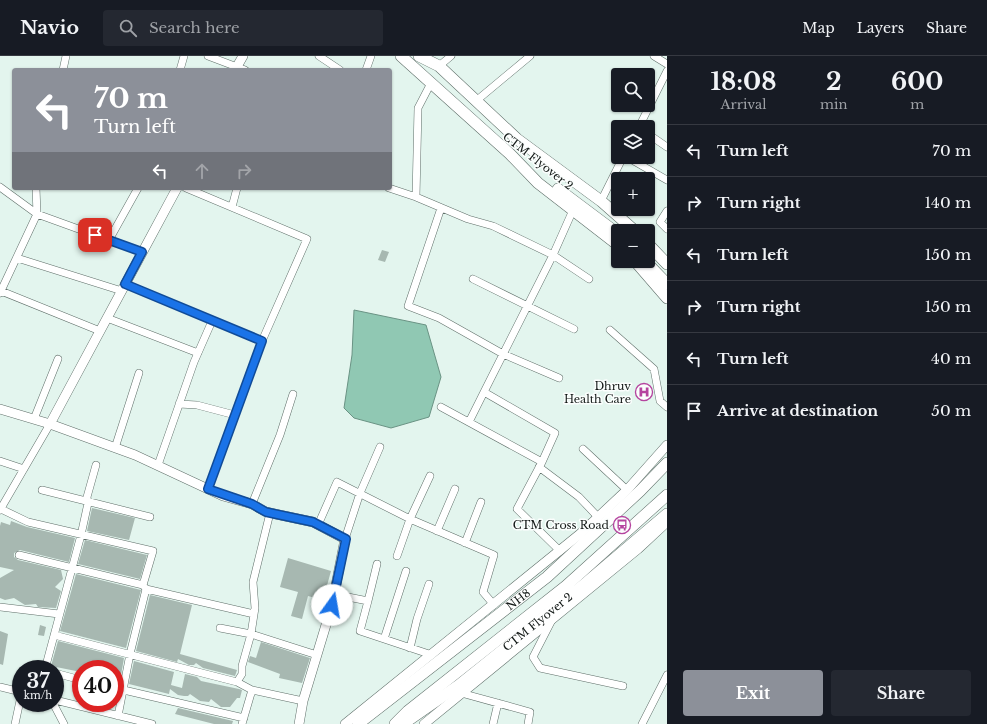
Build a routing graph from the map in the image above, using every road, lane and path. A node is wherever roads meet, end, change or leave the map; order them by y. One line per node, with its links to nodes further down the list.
1 (66, 56): 13 (street)
2 (184, 56): 14 (street)
3 (208, 56): 15 (street)
4 (243, 56): 16 (street)
5 (319, 56): 17 (street)
6 (371, 56): 18 (street)
7 (401, 56): 21 (main road)
8 (418, 56): 19 (main road)
9 (451, 56): 19 (street)
10 (530, 56): 22 (street)
11 (654, 56): 12 (street)
12 (667, 64)
13 (63, 68)
14 (181, 68)
15 (237, 68)
16 (239, 68)
17 (337, 68)
18 (367, 68)
19 (436, 68): 22 (main road); 44 (main road, CTM Flyover 2)
20 (667, 71): 23 (street)
21 (431, 84): 26 (main road); 37 (street)
22 (476, 101): 38 (main road)
23 (642, 120)
24 (655, 139): 25 (street)
25 (667, 148)
26 (510, 154): 41 (main road); 46 (main road)
27 (620, 164): 38 (street)
28 (639, 164): 29 (street)
29 (667, 180)
30 (0, 187): 43 (street)
31 (392, 189): 37 (street)
32 (36, 190): 43 (street)
33 (137, 190): 48 (street)
34 (176, 190): 51 (street)
35 (191, 190): 39 (street)
36 (236, 190): 39 (street)
37 (416, 197): 40 (street)
38 (601, 201): 45 (main road)
39 (232, 207): 72 (street)
40 (441, 208): 52 (street); 74 (street)
41 (573, 210): 49 (main road); 52 (street)
42 (667, 211): 47 (street)
43 (37, 214): 48 (street); 53 (street)
44 (617, 224)
45 (627, 224)
46 (611, 229)
47 (667, 229)
48 (109, 240): 51 (street)
49 (611, 240)
50 (655, 251): 55 (main road)
51 (142, 252): 63 (street)
52 (553, 255): 61 (street); 66 (street)
53 (17, 258): 59 (street); 63 (street)
54 (655, 259): 58 (main road)
55 (667, 264)
56 (641, 268): 65 (main road)
57 (652, 268): 62 (main road)
58 (667, 271)
59 (3, 279): 64 (street)
60 (473, 279): 66 (street)
61 (590, 279)
62 (667, 284)
63 (124, 287): 67 (street); 68 (street)
64 (0, 292): 71 (street)
65 (667, 298)
66 (527, 306): 69 (street); 74 (street)
67 (107, 318): 71 (street); 73 (street)
68 (212, 321): 72 (street); 73 (street)
69 (574, 329)
70 (610, 330): 82 (street)
71 (100, 331): 87 (street)
72 (262, 341): 84 (street)
73 (198, 353): 80 (street)
74 (503, 354): 77 (street); 78 (street)
75 (58, 359): 85 (street)
76 (139, 373): 90 (street)
77 (559, 378)
78 (484, 392): 86 (street); 96 (street)
79 (293, 394): 107 (street)
80 (179, 404): 84 (street); 95 (street)
81 (441, 407): 86 (street)
82 (667, 407)
83 (0, 409): 85 (street)
84 (236, 415): 99 (street)
85 (34, 419): 87 (street)
86 (469, 422): 96 (street)
87 (50, 424): 90 (street); 97 (street)
88 (667, 445): 102 (street)
89 (380, 447): 103 (street)
90 (115, 448): 95 (street)
91 (583, 449): 102 (street)
92 (0, 461): 97 (street)
93 (667, 463): 127 (main road, NH8)
94 (96, 465): 106 (street)
95 (158, 465): 99 (street)
96 (540, 465): 112 (street); 120 (street)
97 (24, 469): 108 (street)
98 (430, 476): 113 (street)
99 (208, 489): 107 (street)
100 (455, 489): 116 (street)
101 (42, 490): 106 (street)
102 (627, 490): 112 (street)
103 (360, 493): 113 (street); 115 (street); 118 (street)
104 (667, 495): 168 (main road, NH8)
105 (481, 502): 119 (street)
106 (88, 503): 111 (street); 117 (street)
107 (252, 504): 109 (street)
108 (1, 508): 117 (street)
109 (270, 513): 115 (street); 135 (street)
110 (667, 514): 169 (main road, CTM Flyover 2)
111 (150, 517)
112 (598, 517): 120 (street)
113 (410, 519): 116 (street); 122 (street)
114 (667, 522): 136 (street)
115 (318, 525): 118 (street)
116 (437, 531): 119 (street)
117 (80, 535): 124 (street); 129 (street)
118 (346, 539): 143 (street)
119 (465, 543): 132 (street)
120 (560, 551): 125 (street)
121 (19, 555): 124 (street)
122 (397, 556)
123 (377, 564): 131 (street)
124 (71, 569): 129 (street); 134 (street)
125 (537, 569): 127 (street); 132 (street)
126 (406, 571): 140 (street)
127 (545, 578): 167 (main road, NH8)
128 (429, 584): 141 (street)
129 (145, 587): 135 (street); 142 (street)
130 (343, 596): 131 (street)
131 (368, 601): 140 (street)
132 (494, 605): 144 (street)
133 (0, 607): 134 (street)
134 (59, 614): 139 (street)
135 (254, 614): 138 (street)
136 (552, 618): 148 (street); 153 (street)
137 (220, 628): 138 (street)
138 (251, 634): 143 (street); 147 (street)
139 (54, 635): 142 (street); 145 (street)
140 (384, 639): 141 (street)
141 (410, 648): 144 (street)
142 (130, 654): 147 (street); 151 (street)
143 (317, 655): 154 (street)
144 (432, 655): 166 (street)
145 (47, 660)
146 (667, 675): 173 (street)
147 (237, 682): 152 (street)
148 (623, 686)
149 (0, 687): 150 (street)
150 (12, 690)
151 (124, 690): 161 (street)
152 (252, 690): 154 (street); 161 (street)
153 (462, 693): 156 (street); 170 (street)
154 (303, 701): 165 (street)
155 (64, 702): 160 (street)
156 (498, 703): 171 (street); 172 (street)
157 (18, 712): 162 (street)
158 (58, 712): 163 (street)
159 (119, 712): 160 (street)
160 (118, 716): 164 (street)
161 (243, 721)
162 (15, 724)
163 (64, 724)
164 (152, 724)
165 (299, 724)
166 (345, 724)
167 (358, 724)
168 (395, 724)
169 (403, 724)
170 (424, 724)
171 (493, 724)
172 (528, 724)
173 (642, 724)

